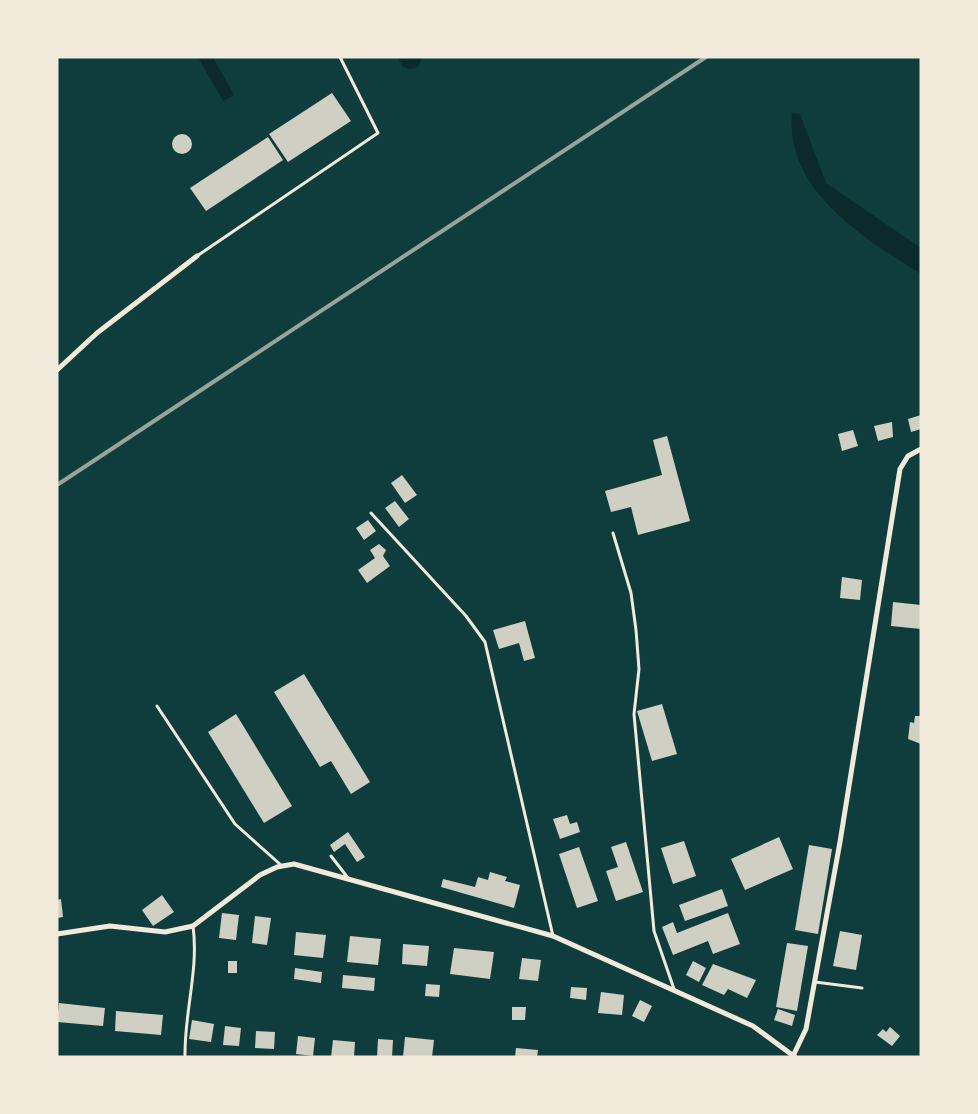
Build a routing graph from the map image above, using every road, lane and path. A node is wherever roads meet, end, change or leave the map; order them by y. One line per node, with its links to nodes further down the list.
1 (340, 57): 2 (lane)
2 (197, 256): 3 (street)
3 (57, 370)
4 (921, 449): 14 (street)
5 (371, 513): 13 (lane)
6 (613, 533): 16 (lane)
7 (157, 706): 9 (lane)
8 (331, 856): 10 (lane)
9 (282, 866): 10 (street); 11 (street)
10 (348, 878): 13 (street)
11 (193, 926): 12 (street); 18 (lane)
12 (57, 934)
13 (553, 936): 16 (street)
14 (815, 982): 15 (lane); 17 (street)
15 (861, 988)
16 (676, 993): 17 (street)
17 (794, 1056)
18 (185, 1057)

